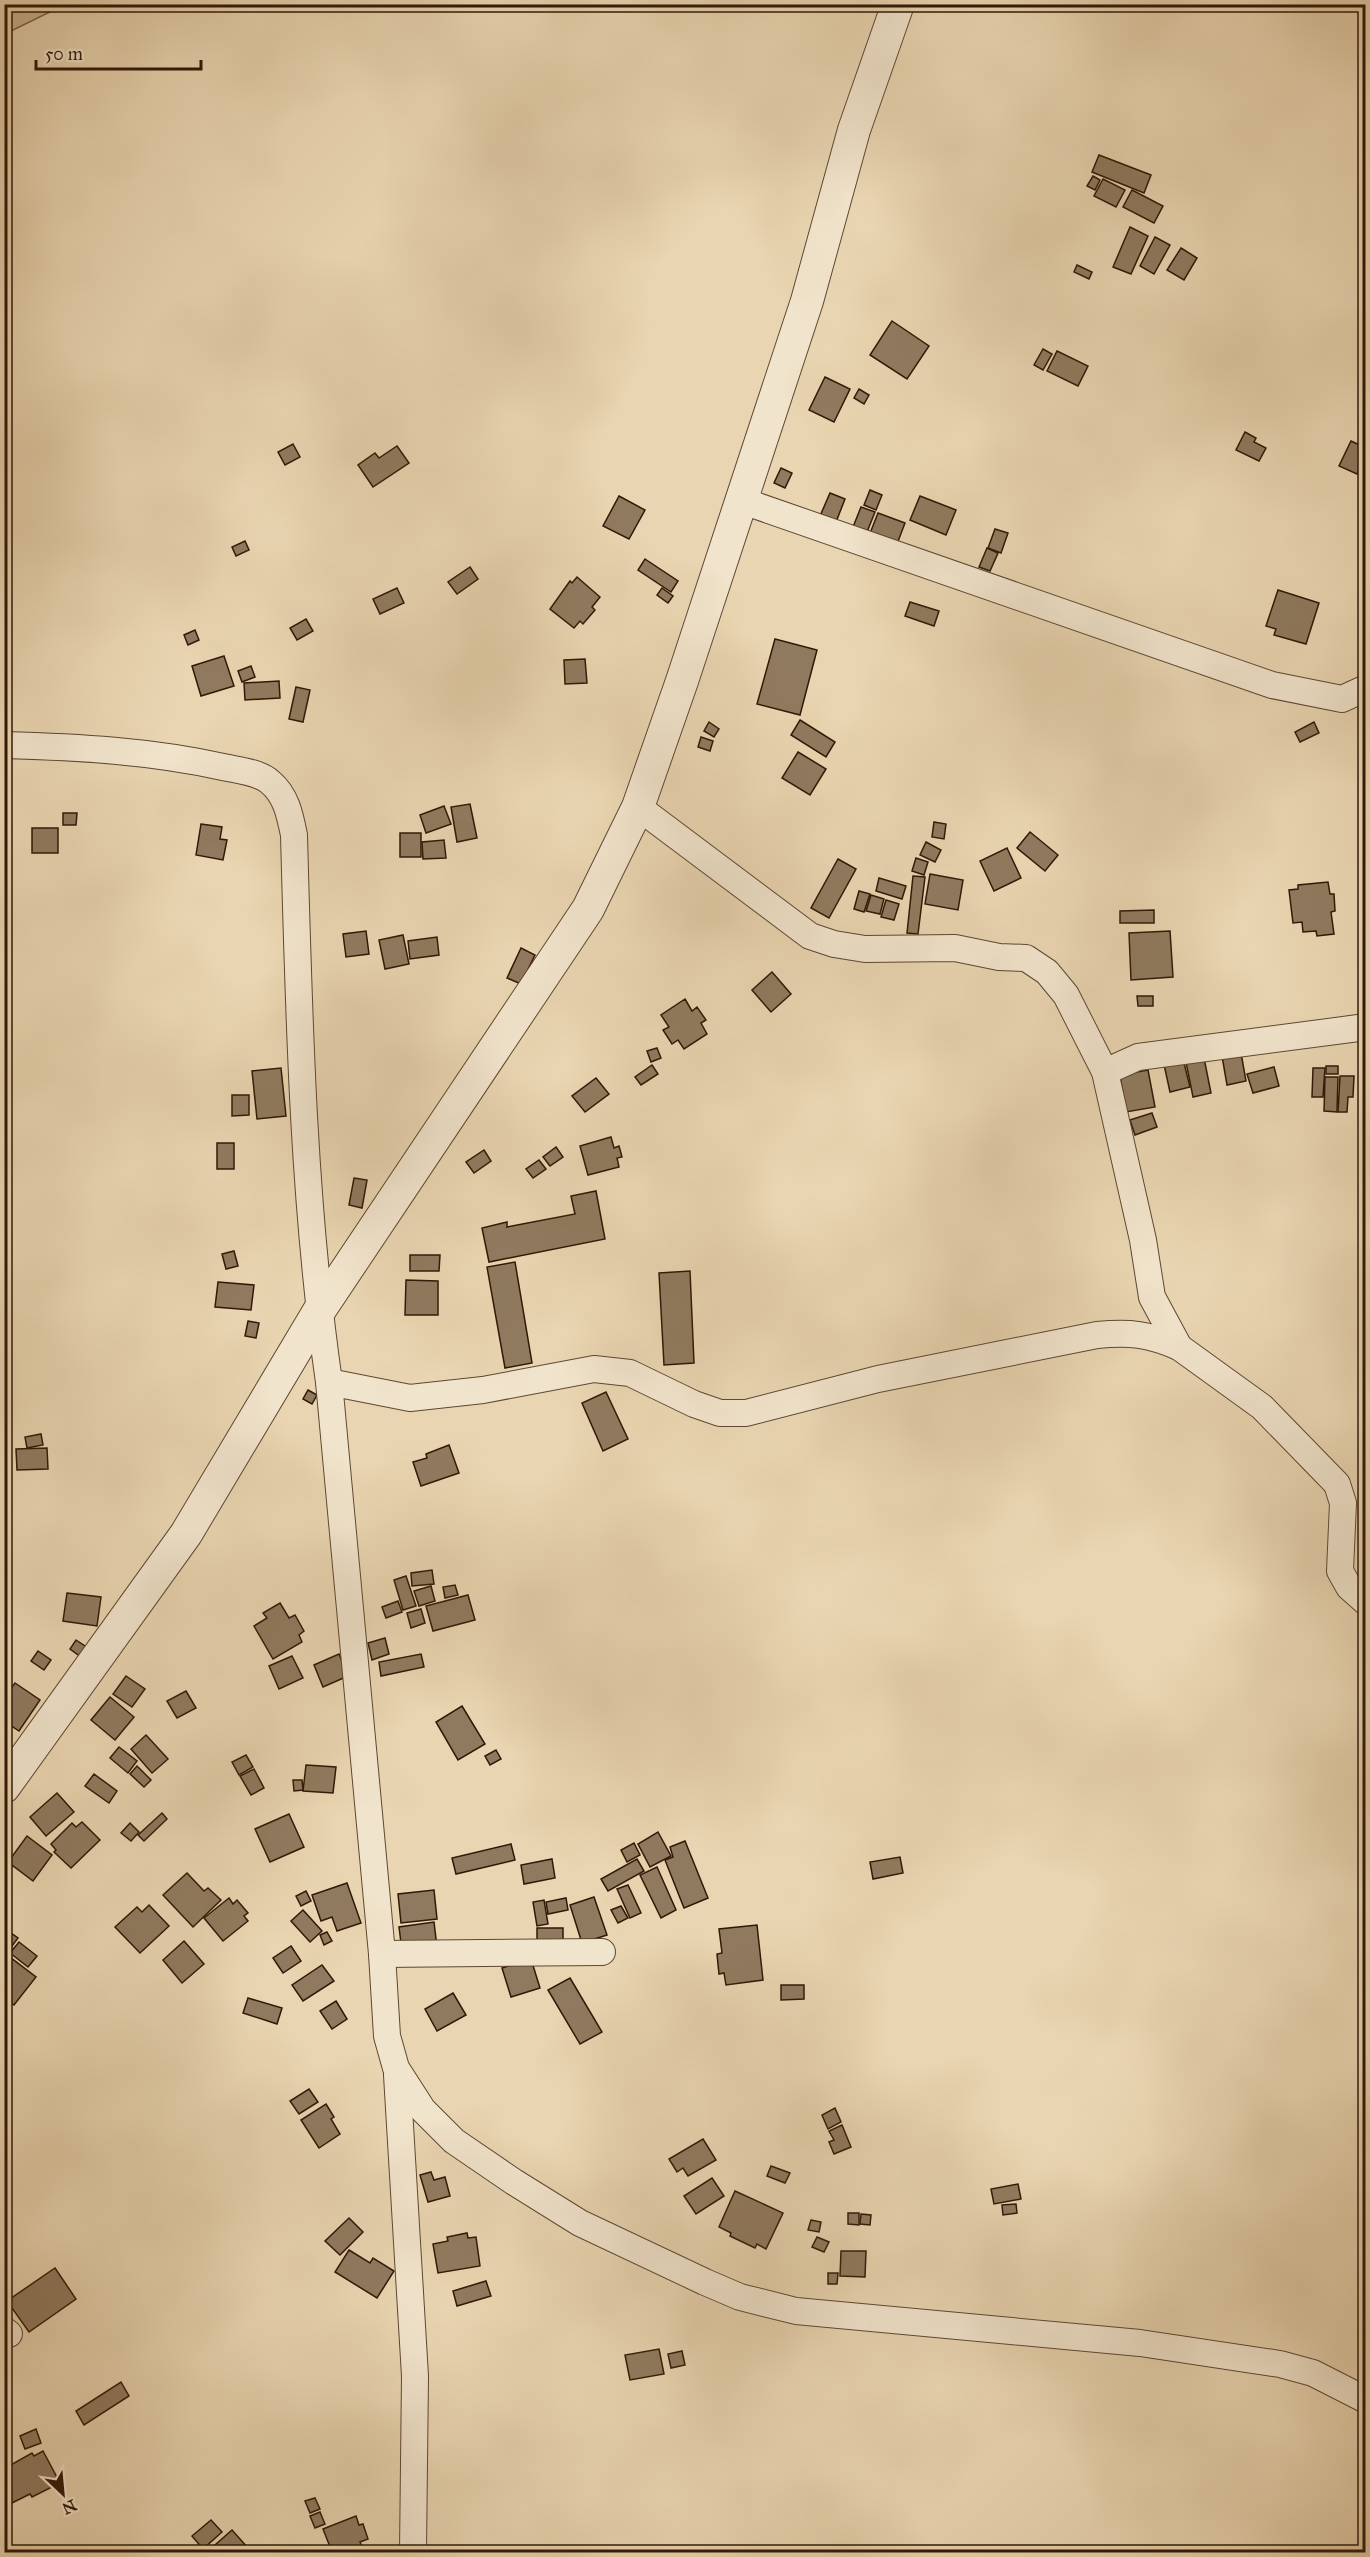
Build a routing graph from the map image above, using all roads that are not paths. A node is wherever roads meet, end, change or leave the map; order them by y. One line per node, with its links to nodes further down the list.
1 (898, 4): 2 (street)
2 (740, 500): 3 (street); 5 (street)
3 (1365, 688)
4 (4, 745): 8 (street)
5 (638, 807): 7 (street); 8 (street)
6 (1365, 1027): 7 (street)
7 (1105, 1072): 9 (street)
8 (319, 1311): 10 (street); 12 (street)
9 (1179, 1347): 10 (street); 11 (street)
10 (329, 1382): 14 (street)
11 (1365, 1602)
12 (4, 1787)
13 (602, 1952): 14 (street)
14 (382, 1954): 15 (street)
15 (396, 2068): 16 (street); 17 (street)
16 (1365, 2400)
17 (413, 2553)

